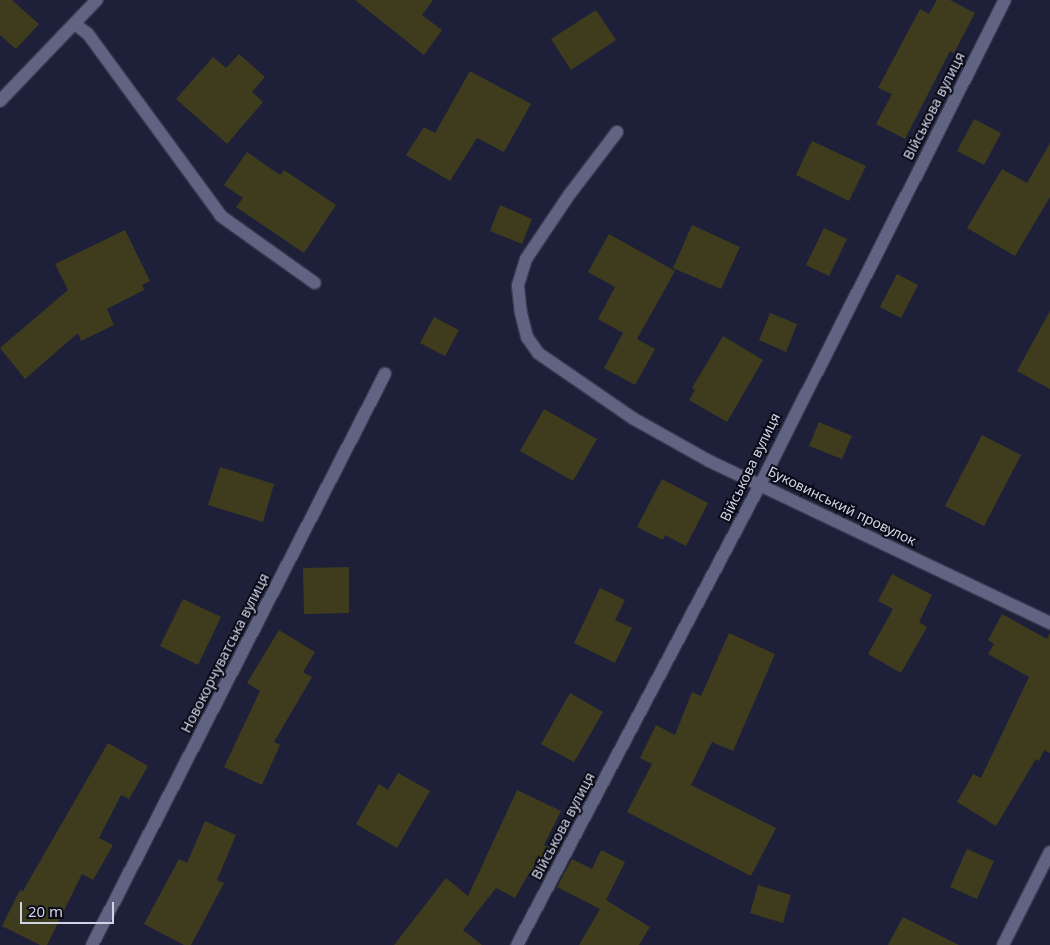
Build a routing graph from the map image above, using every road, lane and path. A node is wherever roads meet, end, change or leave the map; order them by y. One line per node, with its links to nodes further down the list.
1 (98, 0): 3 (street)
2 (1005, 0): 8 (street, Військова вулиця)
3 (75, 24): 4 (street); 6 (street)
4 (0, 101)
5 (617, 132): 8 (street, Буковинський провулок)
6 (316, 283)
7 (385, 374): 11 (street, Новокорчуватська вулиця)
8 (761, 483): 9 (street, Буковинський провулок); 12 (street, Військова вулиця)
9 (1050, 623)
10 (1050, 852): 13 (street)
11 (92, 945)
12 (517, 945)
13 (1003, 945)

